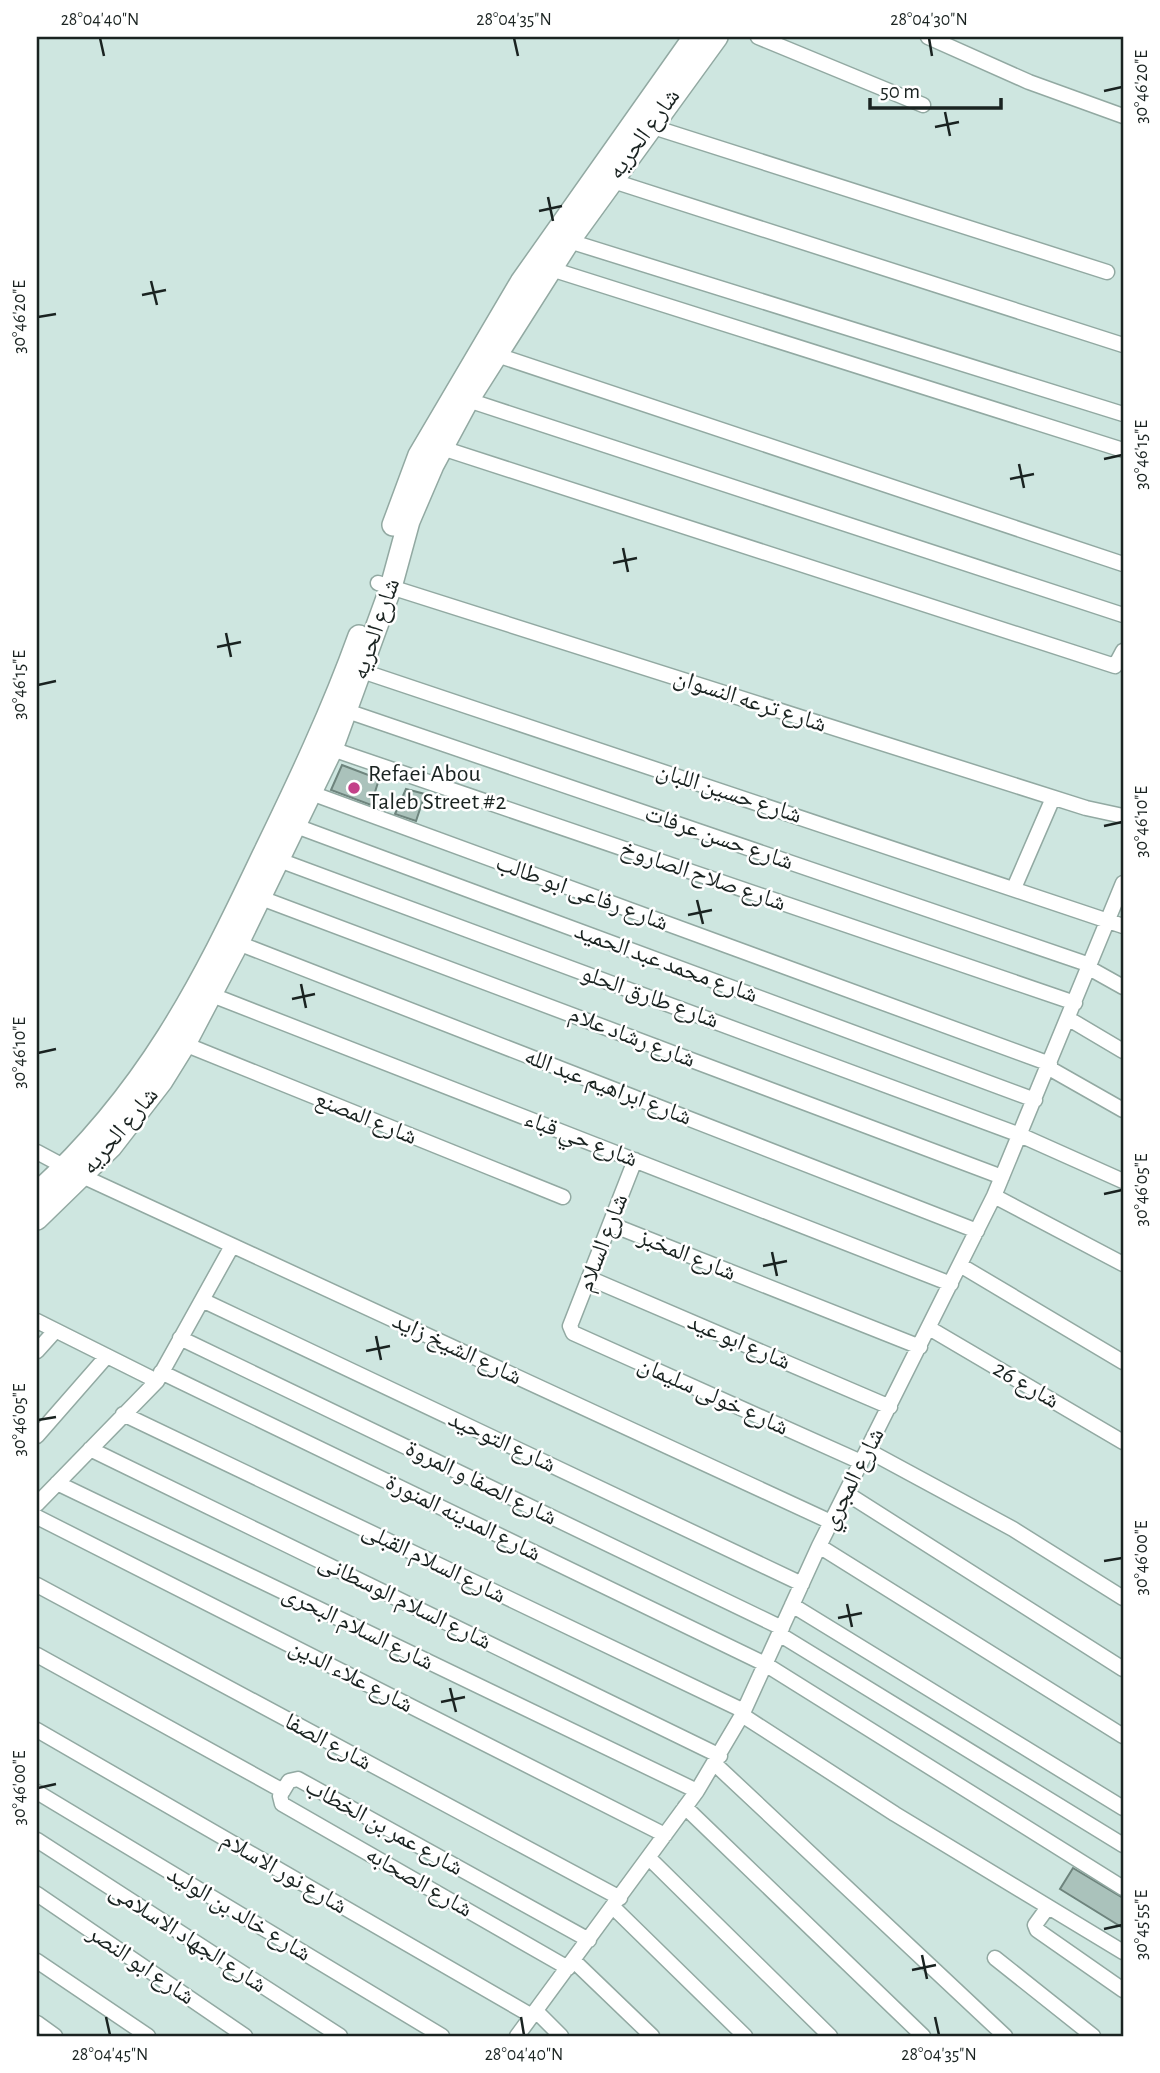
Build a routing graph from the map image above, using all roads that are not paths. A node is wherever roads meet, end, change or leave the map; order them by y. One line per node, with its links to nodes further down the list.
1 (758, 37): 4 (street)
2 (928, 37): 5 (street)
3 (704, 39): 6 (main road, شارع الحريه); 18 (main road, شارع الحريه)
4 (923, 105)
5 (1123, 116)
6 (650, 126): 7 (main road, شارع الحريه); 10 (street)
7 (610, 180): 8 (main road, شارع الحريه); 11 (street)
8 (569, 241): 9 (main road, شارع الحريه); 14 (street)
9 (551, 269): 12 (main road, شارع الحريه); 16 (street)
10 (1107, 272)
11 (1123, 345)
12 (497, 355): 13 (main road, شارع الحريه); 17 (street)
13 (468, 400): 15 (main road, شارع الحريه); 19 (street)
14 (1123, 414)
15 (442, 448): 18 (main road, شارع الحريه); 20 (street)
16 (1123, 450)
17 (1123, 564)
18 (385, 585): 21 (main road, شارع الحريه); 25 (street, شارع ترعه النسوان)
19 (1123, 615)
20 (1123, 651)
21 (355, 669): 22 (main road, شارع الحريه); 30 (street, شارع حسين اللبان); 40 (main road, شارع الحريه)
22 (347, 711): 23 (main road, شارع الحريه); 35 (street, شارع حسن عرفات)
23 (332, 749): 24 (main road, شارع الحريه); 38 (street, شارع صلاح الصاروخ)
24 (311, 793): 27 (main road, شارع الحريه); 42 (street, شارع رفاعى ابو طالب)
25 (1053, 798): 26 (street, شارع ترعه النسوان); 30 (street)
26 (1123, 816)
27 (296, 826): 28 (main road, شارع الحريه); 43 (street, شارع محمد عبد الحميد)
28 (279, 860): 31 (main road, شارع الحريه); 45 (street, شارع طارق الحلو)
29 (1123, 883): 32 (street, شارع المجري)
30 (1014, 888): 32 (street, شارع حسين اللبان)
31 (261, 898): 34 (main road, شارع الحريه); 49 (street, شارع رشاد علام)
32 (1109, 919): 33 (street, شارع حسين اللبان); 35 (street, شارع المجري)
33 (1123, 926)
34 (238, 943): 37 (main road, شارع الحريه); 56 (street, شارع ابراهيم عبد الله)
35 (1090, 967): 36 (street, شارع حسن عرفات); 38 (street, شارع المجري)
36 (1123, 988)
37 (212, 995): 40 (main road, شارع الحريه); 47 (street, شارع حي قباء)
38 (1075, 1003): 39 (street, شارع المجري)
39 (1069, 1019): 41 (street); 42 (street, شارع المجري)
40 (177, 1041): 48 (main road, شارع الحريه); 53 (street, شارع المصنع)
41 (1123, 1051)
42 (1049, 1066): 43 (street, شارع المجري); 44 (street, شارع رفاعى ابو طالب)
43 (1035, 1100): 45 (street, شارع المجري)
44 (1123, 1110)
45 (1020, 1135): 49 (street, شارع المجري); 50 (street, شارع طارق الحلو)
46 (37, 1152): 48 (street, شارع الشيخ زايد)
47 (635, 1160): 55 (street, شارع السلام); 61 (street, شارع حي قباء)
48 (73, 1172): 51 (main road, شارع الحريه); 54 (main road, شارع الحريه); 57 (street, شارع الشيخ زايد)
49 (1002, 1177): 52 (street, شارع المجري)
50 (1123, 1181)
51 (37, 1193)
52 (995, 1196): 56 (street, شارع المجري); 58 (street)
53 (563, 1197)
54 (37, 1219)
55 (610, 1224): 60 (street, شارع السلام); 68 (street, شارع المخبز)
56 (977, 1231): 59 (street, شارع المجري)
57 (232, 1246): 62 (street); 83 (street, شارع الشيخ زايد)
58 (1123, 1264)
59 (960, 1265): 61 (street, شارع المجري); 71 (street)
60 (589, 1278): 64 (street, شارع السلام); 73 (street, شارع ابو عيد)
61 (951, 1284): 65 (street, شارع المجري)
62 (202, 1300): 67 (street); 85 (street, شارع التوحيد)
63 (37, 1321): 66 (street, شارع المدينه المنورة)
64 (570, 1326): 78 (street, شارع خولى سليمان)
65 (929, 1328): 68 (street, شارع المجري); 76 (street, شارع 26)
66 (55, 1331): 69 (street); 70 (street, شارع المدينه المنورة)
67 (180, 1338): 72 (street); 89 (street, شارع الصفا و المروة)
68 (920, 1348): 73 (street, شارع المجري)
69 (37, 1351)
70 (107, 1356): 72 (street, شارع المدينه المنورة); 75 (street)
71 (1123, 1362)
72 (159, 1376): 74 (street); 91 (street, شارع المدينه المنورة)
73 (890, 1406): 78 (street, شارع المجري)
74 (123, 1414): 77 (street); 93 (street, شارع السلام القبلى)
75 (37, 1436)
76 (1123, 1441)
77 (90, 1449): 79 (street); 96 (street, شارع السلام الوسطانى)
78 (864, 1456): 80 (street, شارع المجري); 87 (street, شارع خولى سليمان)
79 (57, 1483): 81 (street); 98 (street, شارع السلام البحرى)
80 (846, 1493): 83 (street, شارع المجري); 92 (street)
81 (37, 1503)
82 (37, 1517): 102 (street, شارع علاء الدين)
83 (831, 1522): 84 (street, شارع المجري)
84 (819, 1546): 85 (street, شارع المجري); 95 (street)
85 (802, 1584): 88 (street, شارع المجري)
86 (37, 1586): 108 (street, شارع الصفا)
87 (1123, 1598)
88 (792, 1605): 89 (street, شارع المجري); 101 (street)
89 (781, 1631): 91 (street, شارع المجري); 104 (street, شارع الصفا و المروة)
90 (37, 1655): 97 (street, شارع عمر بن الخطاب)
91 (765, 1664): 93 (street, شارع المجري); 106 (street, شارع المدينه المنورة)
92 (1123, 1669)
93 (743, 1713): 96 (street, شارع المجري); 109 (street, شارع السلام القبلى)
94 (37, 1730): 116 (street, شارع نور الاسلام)
95 (1123, 1735)
96 (718, 1760): 98 (street, شارع المجري); 129 (street, شارع السلام الوسطانى)
97 (283, 1791): 110 (street, شارع عمر بن الخطاب); 114 (street, شارع الصحابه)
98 (697, 1791): 100 (street, شارع المجري)
99 (37, 1792): 122 (street, شارع خالد بن الوليد)
100 (685, 1807): 102 (street, شارع المجري); 128 (street)
101 (1123, 1808)
102 (665, 1835): 105 (street, شارع المجري)
103 (37, 1840): 121 (street, شارع الجهاد الاسلامى)
104 (1123, 1845)
105 (649, 1858): 108 (street, شارع المجري); 127 (street)
106 (1123, 1888)
107 (37, 1894): 120 (street, شارع ابو النصر)
108 (616, 1902): 110 (street, شارع المجري); 126 (street, شارع الصفا)
109 (1048, 1907): 111 (street, شارع السلام القبلى); 115 (street)
110 (589, 1940): 114 (street, شارع المجري)
111 (1123, 1952)
112 (995, 1958): 130 (street)
113 (37, 1961): 119 (street)
114 (571, 1964): 116 (street, شارع المجري); 125 (street)
115 (1123, 1990)
116 (534, 2014): 123 (street, شارع المجري); 124 (street, شارع نور الاسلام)
117 (37, 2023): 118 (street)
118 (55, 2036)
119 (148, 2036)
120 (245, 2036)
121 (340, 2036)
122 (442, 2036)
123 (517, 2036)
124 (561, 2036)
125 (652, 2036)
126 (745, 2036)
127 (830, 2036)
128 (923, 2036)
129 (1005, 2036)
130 (1093, 2036)

